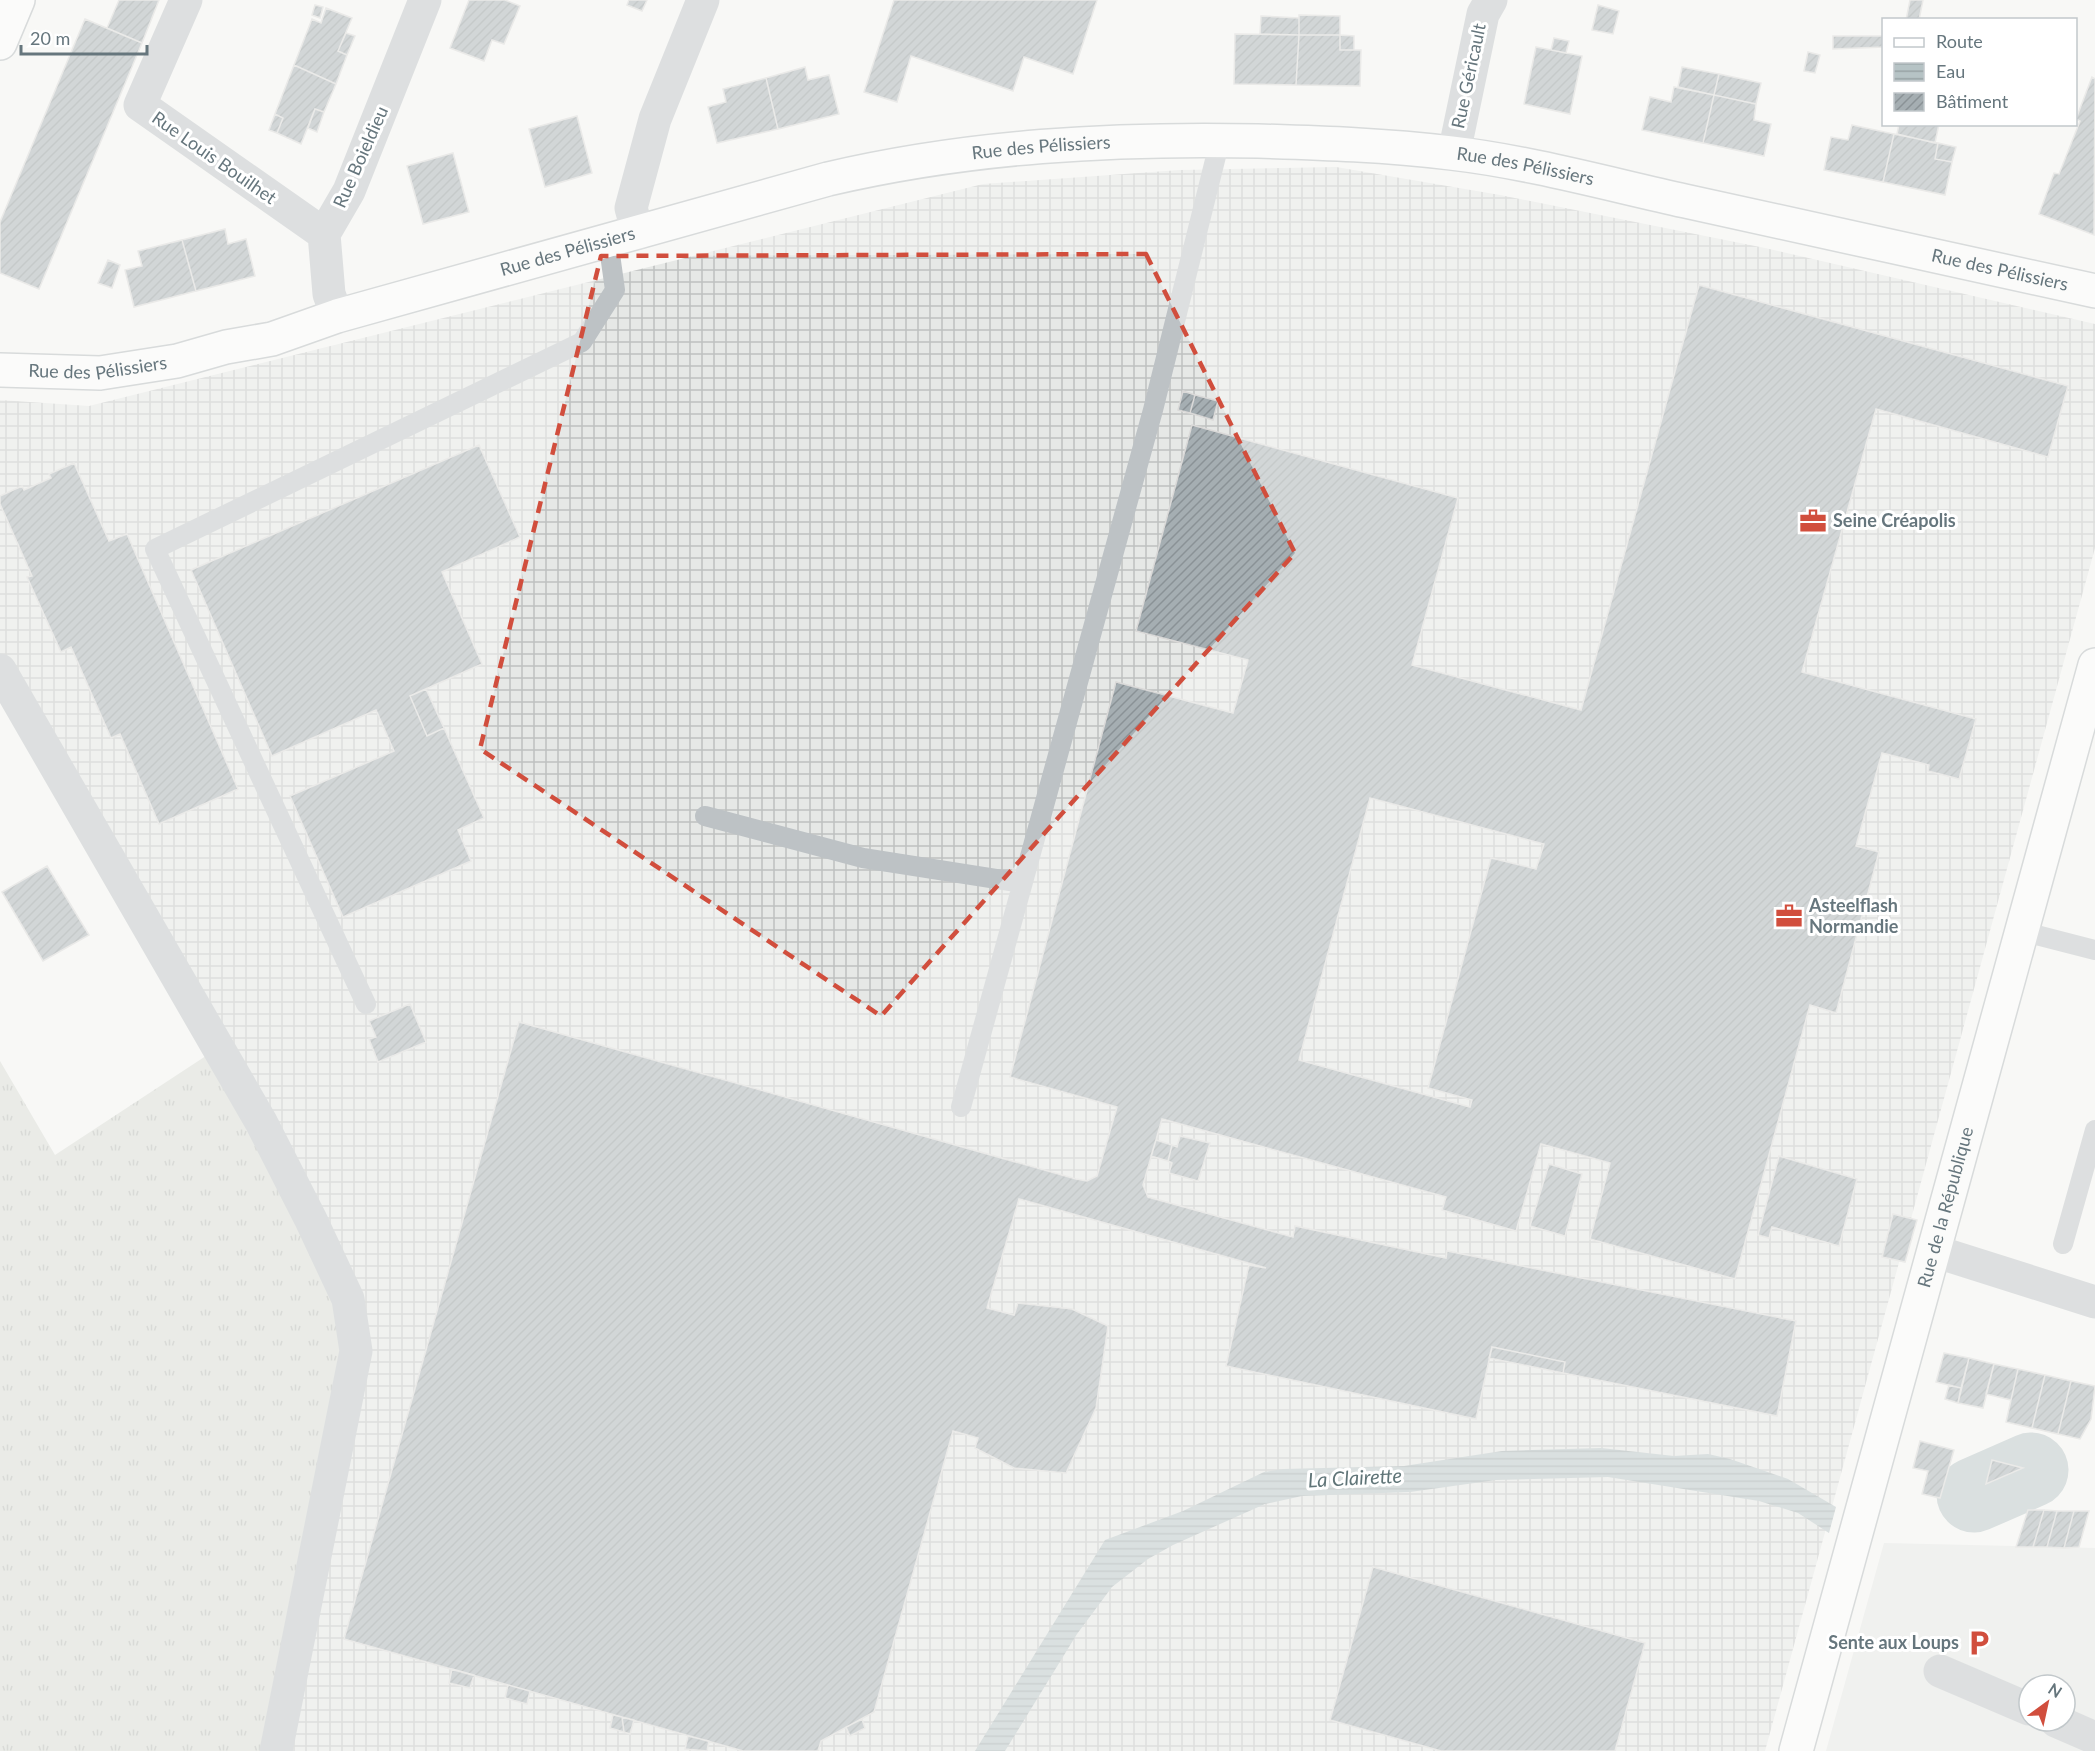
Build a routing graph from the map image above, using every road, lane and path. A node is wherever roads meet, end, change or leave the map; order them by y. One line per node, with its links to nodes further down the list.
1 (18, 0): 6 (street)
2 (186, 0): 9 (street, Rue Louis Bouilhet)
3 (425, 0): 9 (street, Rue Boieldieu)
4 (703, 0): 10 (street)
5 (1491, 0): 8 (street, Rue Géricault)
6 (0, 43)
7 (1220, 141): 8 (street, Rue des Pélissiers); 10 (street, Rue des Pélissiers); 17 (lane)
8 (1454, 153): 11 (street, Rue des Pélissiers)
9 (324, 234): 12 (street)
10 (623, 236): 12 (street, Rue des Pélissiers); 20 (lane)
11 (2095, 291)
12 (337, 316): 13 (street, Rue des Pélissiers)
13 (0, 370)
14 (2095, 665): 18 (street, Rue de la République)
15 (0, 670): 30 (street)
16 (705, 816): 17 (lane)
17 (1022, 883): 21 (lane)
18 (2021, 931): 19 (lane); 24 (street, Rue de la République)
19 (2095, 950)
20 (366, 1004)
21 (961, 1107)
22 (2095, 1130): 23 (lane)
23 (2063, 1244)
24 (1934, 1251): 25 (street); 31 (street, Rue de la République)
25 (2095, 1302)
26 (1941, 1671): 27 (street)
27 (2017, 1704)
28 (2077, 1730): 29 (street)
29 (2095, 1738)
30 (276, 1751)
31 (1796, 1751)

